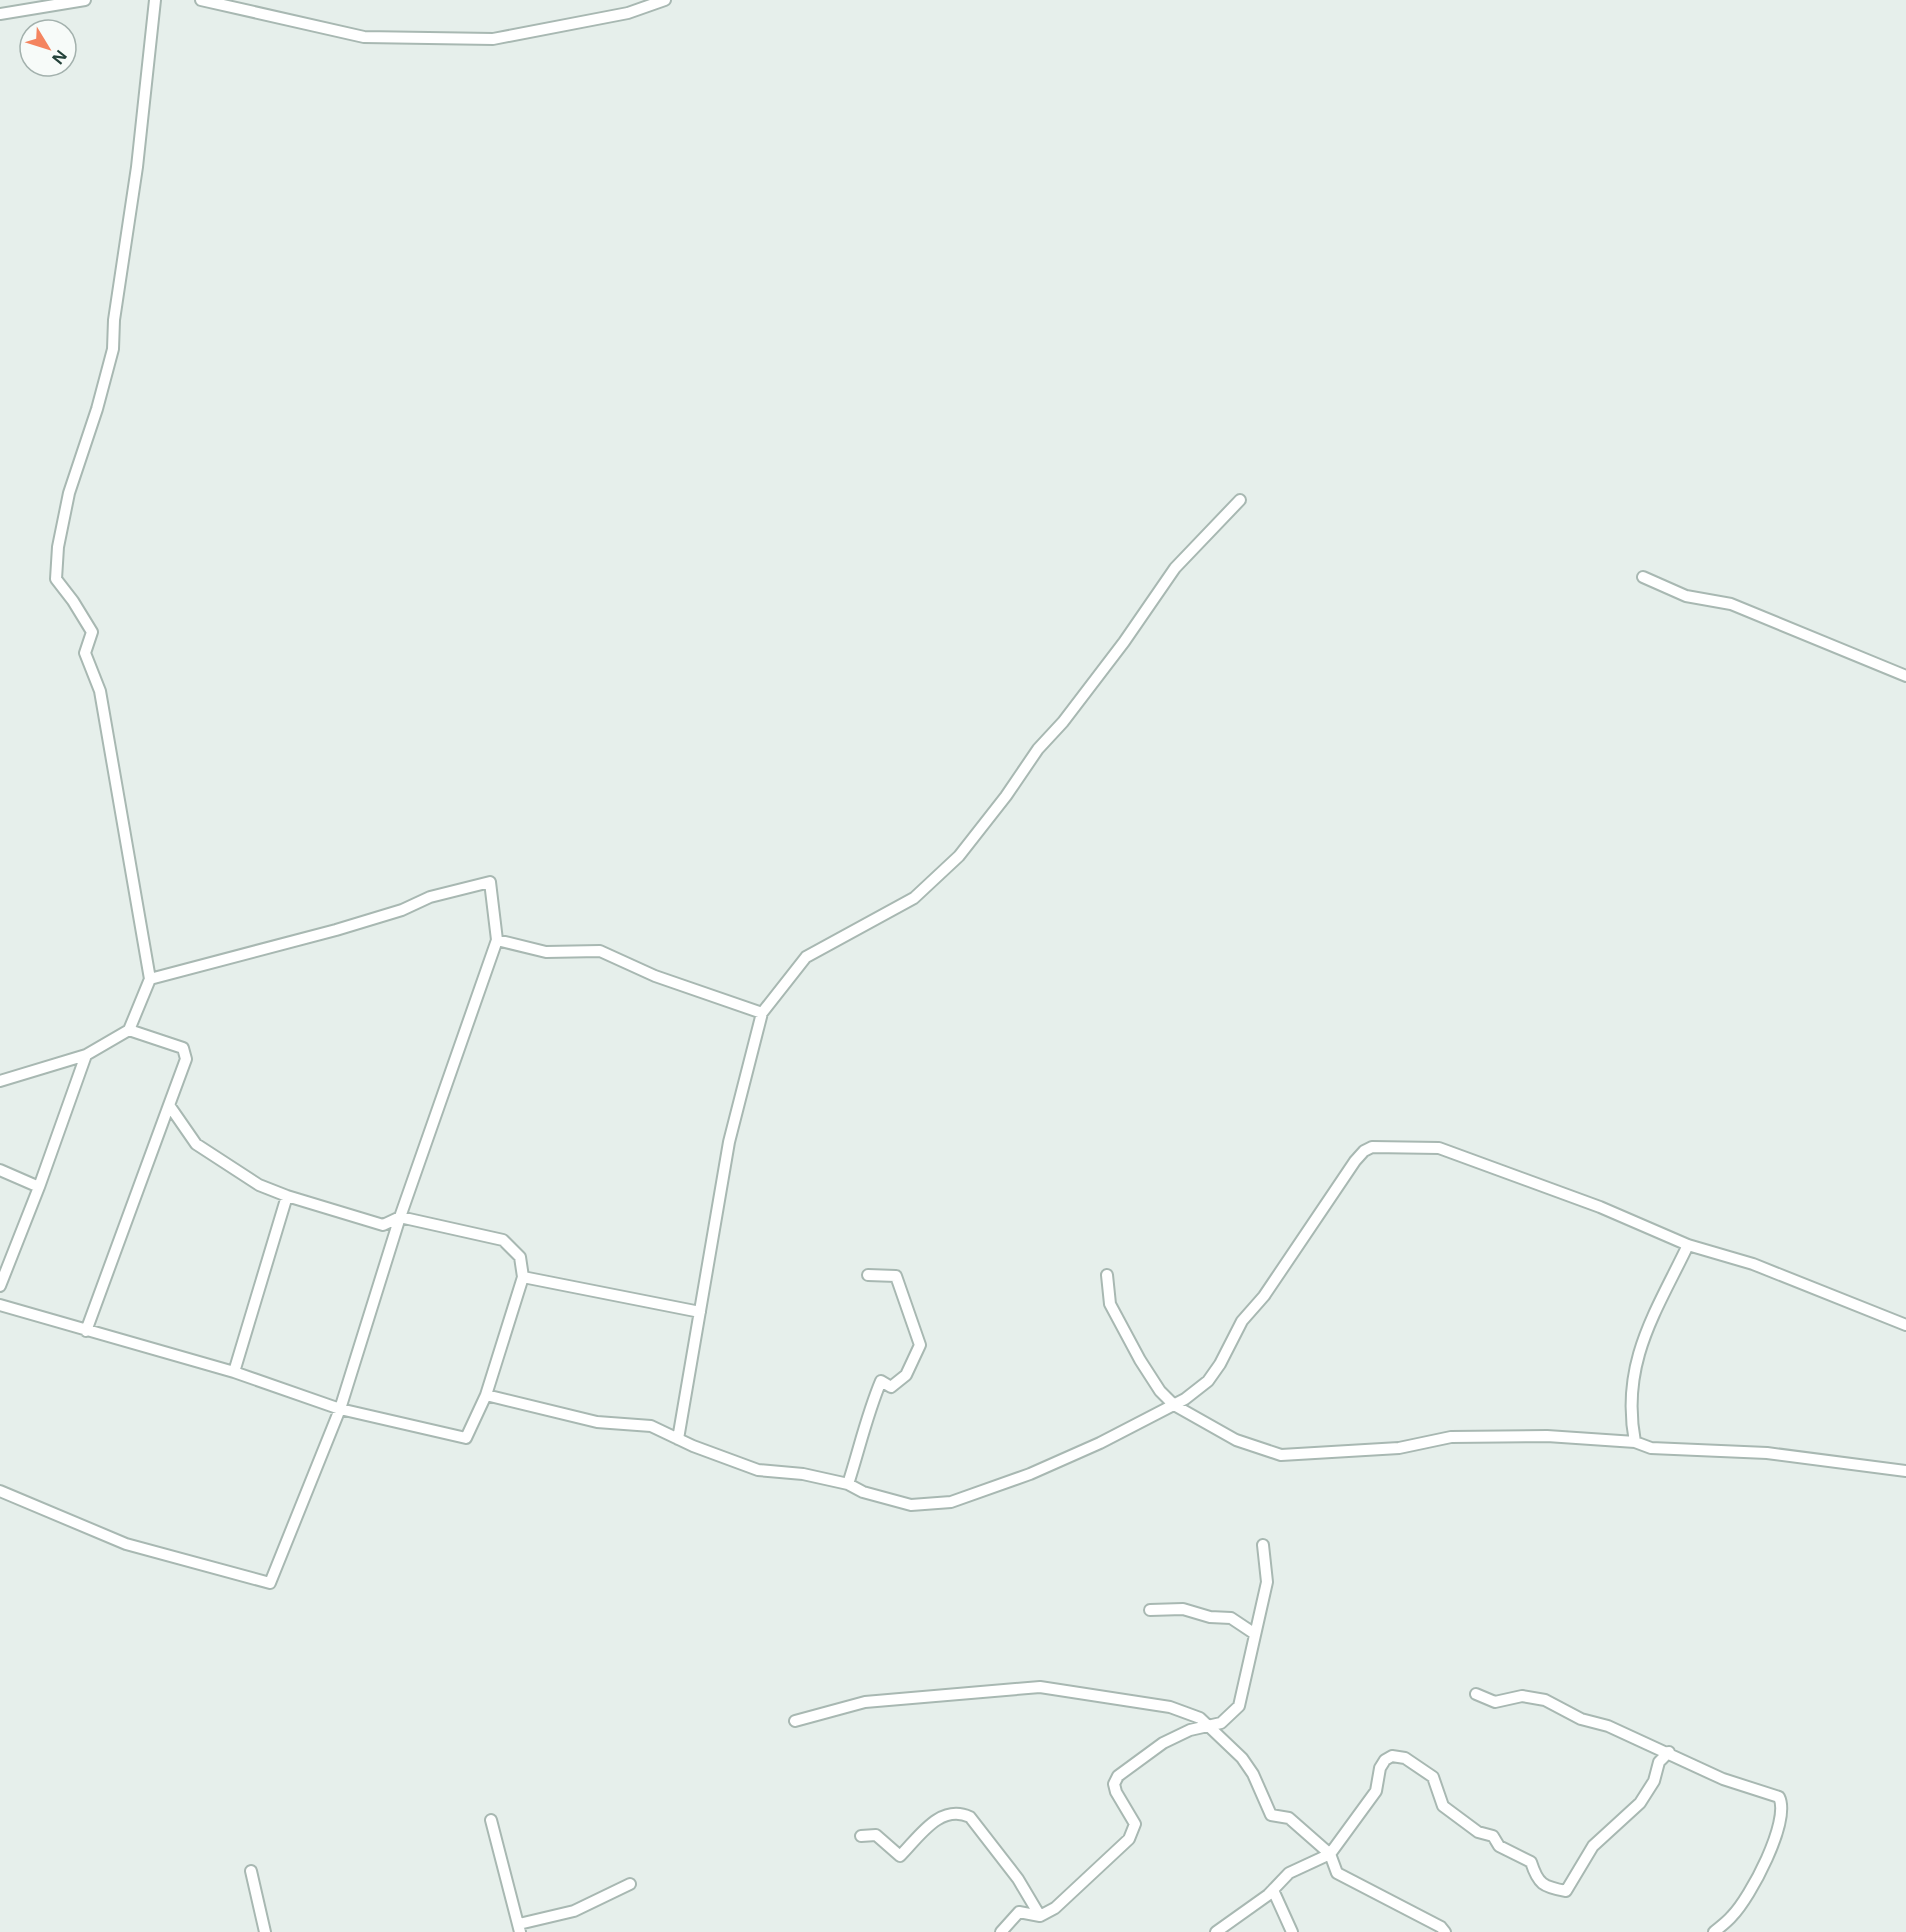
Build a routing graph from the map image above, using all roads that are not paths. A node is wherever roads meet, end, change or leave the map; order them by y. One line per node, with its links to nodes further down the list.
1 (85, 0): 5 (street)
2 (155, 0): 10 (street)
3 (201, 0): 4 (street)
4 (665, 0)
5 (0, 14)
6 (1240, 500): 11 (street)
7 (1643, 577): 8 (street)
8 (1906, 676)
9 (497, 940): 10 (street); 11 (street); 19 (street)
10 (150, 979): 12 (street)
11 (762, 1013): 26 (street)
12 (129, 1030): 13 (street); 15 (street)
13 (86, 1054): 14 (street); 17 (street)
14 (0, 1081)
15 (169, 1105): 18 (street); 28 (street)
16 (0, 1170): 17 (street)
17 (39, 1186): 24 (street)
18 (287, 1196): 19 (street); 29 (street)
19 (400, 1217): 23 (street); 32 (street)
20 (1688, 1245): 27 (street); 31 (street); 34 (street)
21 (868, 1275): 36 (street)
22 (1107, 1275): 31 (street)
23 (523, 1277): 26 (street); 30 (street)
24 (0, 1286)
25 (0, 1305): 28 (street)
26 (700, 1312): 33 (street)
27 (1906, 1325)
28 (86, 1331): 29 (street)
29 (234, 1372): 32 (street)
30 (486, 1395): 32 (street); 33 (street)
31 (1174, 1405): 34 (street); 36 (street)
32 (340, 1409): 37 (street)
33 (678, 1439): 36 (street)
34 (1635, 1442): 35 (street)
35 (1906, 1471)
36 (848, 1484)
37 (0, 1491)
38 (1263, 1545): 40 (street)
39 (1150, 1610): 40 (street)
40 (1255, 1634): 43 (street)
41 (1476, 1694): 44 (street)
42 (795, 1721): 43 (street)
43 (1207, 1724): 47 (street); 51 (street)
44 (1669, 1752): 47 (street); 58 (street)
45 (491, 1820): 52 (street)
46 (861, 1836): 51 (street)
47 (1330, 1854): 50 (street); 57 (street)
48 (251, 1871): 53 (street)
49 (630, 1884): 52 (street)
50 (1273, 1890): 55 (street); 56 (street)
51 (1040, 1916): 54 (street)
52 (520, 1928)
53 (265, 1932)
54 (1001, 1932)
55 (1216, 1932)
56 (1292, 1932)
57 (1445, 1932)
58 (1714, 1932)

